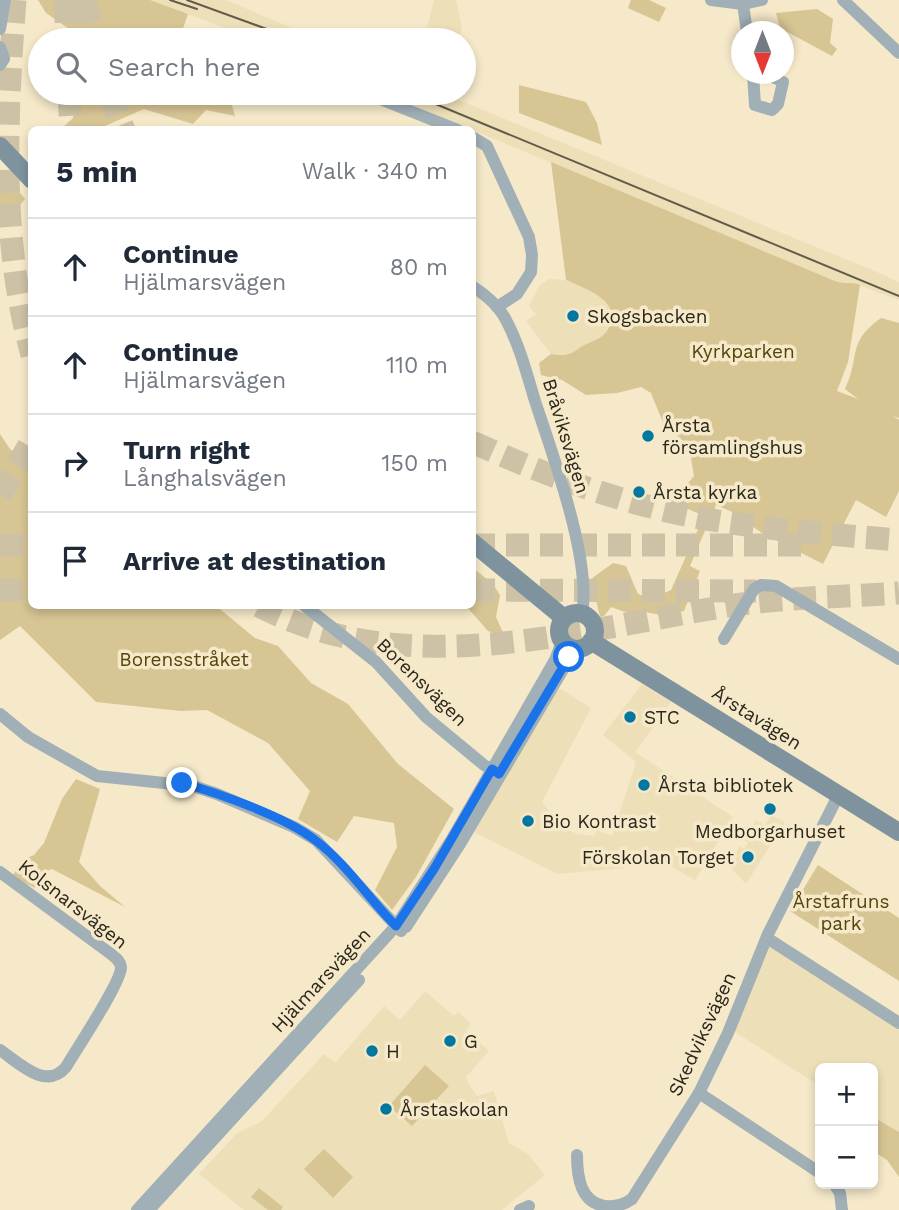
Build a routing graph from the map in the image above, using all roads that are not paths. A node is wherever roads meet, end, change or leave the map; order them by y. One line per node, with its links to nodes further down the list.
1 (5, 0): 7 (street)
2 (711, 0): 5 (street)
3 (762, 0): 5 (street)
4 (843, 0): 9 (street)
5 (743, 4): 6 (street)
6 (745, 21)
7 (0, 29)
8 (0, 47): 10 (street)
9 (899, 53)
10 (0, 65)
11 (753, 84): 12 (street)
12 (783, 84)
13 (395, 105): 14 (street)
14 (448, 126)
15 (476, 139): 19 (street)
16 (0, 146): 17 (street)
17 (28, 176)
18 (476, 289): 19 (street, Bråviksvägen)
19 (497, 307): 23 (street, Bråviksvägen)
20 (476, 545): 23 (street)
21 (309, 609): 24 (street, Borensvägen)
22 (326, 609): 24 (street)
23 (573, 616): 26 (street); 26 (street)
24 (319, 617): 29 (street, Borensvägen)
25 (724, 639): 27 (street)
26 (576, 644): 29 (street, Hjälmarsvägen); 30 (street, Årstavägen)
27 (899, 659)
28 (0, 714): 33 (street)
29 (495, 772): 33 (street, Hjälmarsvägen)
30 (839, 794): 31 (street, Årstavägen); 34 (street, Skedviksvägen)
31 (899, 832)
32 (0, 872): 36 (street, Kolsnarsvägen)
33 (399, 929): 41 (street, Hjälmarsvägen); 42 (street, Hjälmarsvägen)
34 (767, 938): 35 (street); 37 (street, Skedviksvägen)
35 (899, 1023)
36 (0, 1050)
37 (699, 1093): 38 (street, Skedviksvägen); 39 (street)
38 (577, 1155)
39 (815, 1170)
40 (837, 1189): 43 (street)
41 (137, 1210)
42 (149, 1210)
43 (842, 1210)

